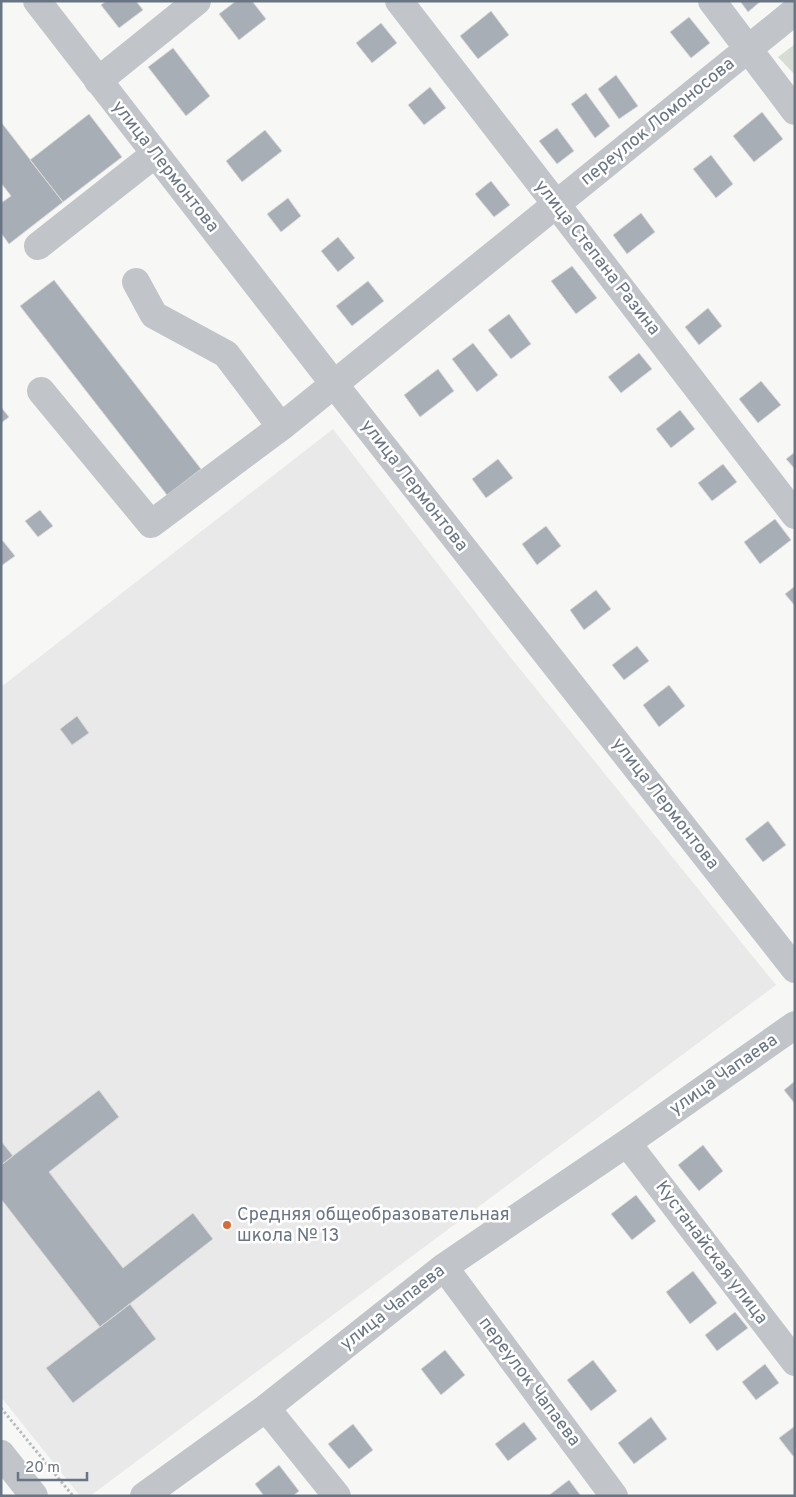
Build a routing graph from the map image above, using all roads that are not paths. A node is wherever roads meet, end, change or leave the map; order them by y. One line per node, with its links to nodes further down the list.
1 (37, 1): 7 (street, улица Лермонтова)
2 (197, 1): 7 (street)
3 (399, 1): 10 (street, улица Степана Разина)
4 (712, 1): 6 (street)
5 (795, 11): 6 (street, переулок Ломоносова)
6 (748, 49): 8 (street); 10 (street, переулок Ломоносова)
7 (98, 81): 9 (street, улица Лермонтова)
8 (795, 111)
9 (155, 154): 11 (street); 13 (street, улица Лермонтова)
10 (556, 204): 13 (street, переулок Ломоносова); 16 (street, улица Степана Разина)
11 (38, 246)
12 (136, 282): 15 (street)
13 (334, 384): 15 (street, переулок Ломоносова); 17 (street, улица Лермонтова)
14 (41, 391): 15 (street, переулок Ломоносова)
15 (281, 427)
16 (795, 515)
17 (795, 969)
18 (795, 1025): 19 (street, улица Чапаева)
19 (627, 1143): 20 (street, улица Чапаева); 21 (street, Кустанайская улица)
20 (444, 1267): 22 (street, улица Чапаева); 27 (street, переулок Чапаева)
21 (795, 1362)
22 (266, 1408): 25 (street, улица Чапаева); 26 (street)
23 (1, 1454): 24 (street)
24 (34, 1496)
25 (144, 1496)
26 (337, 1496)
27 (614, 1496)

